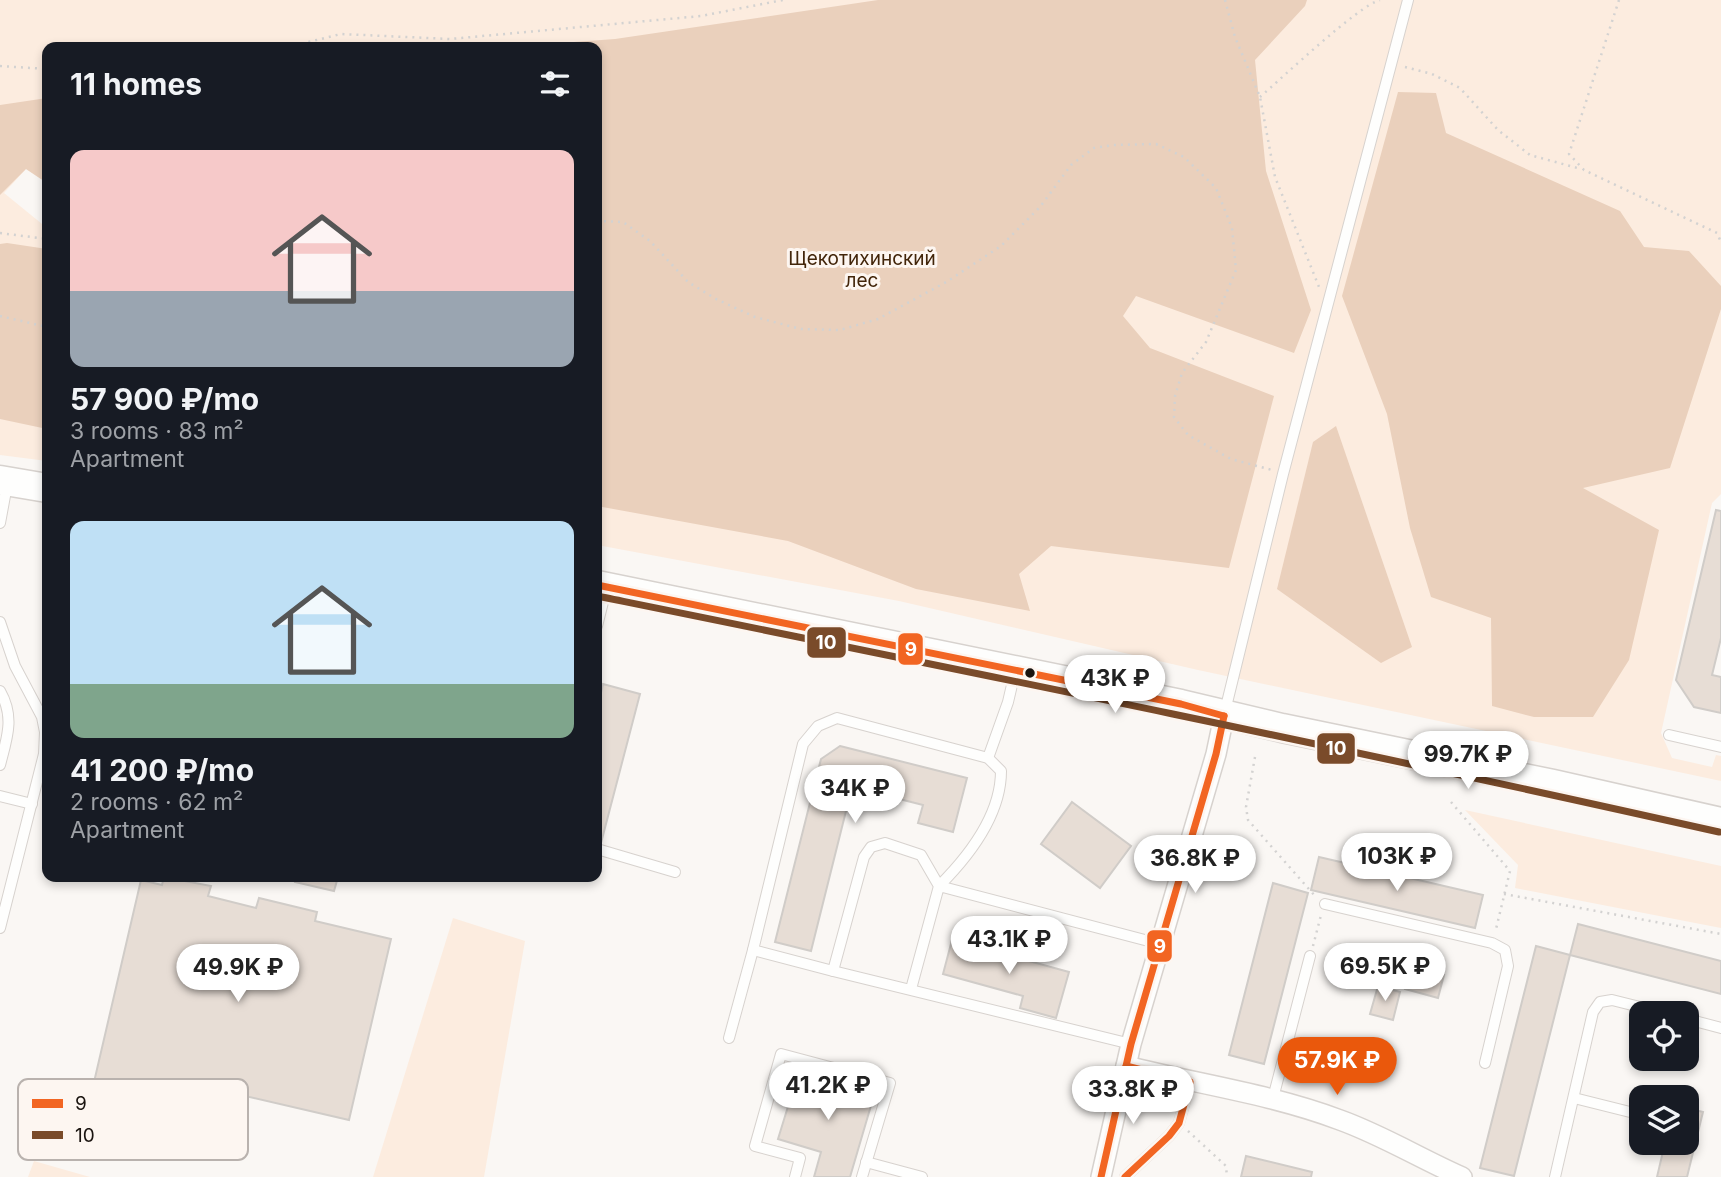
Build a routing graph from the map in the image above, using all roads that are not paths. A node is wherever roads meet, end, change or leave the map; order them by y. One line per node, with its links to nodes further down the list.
1 (1408, 0): 9 (lane)
2 (4, 481): 3 (main road); 4 (lane)
3 (42, 487)
4 (0, 523)
5 (602, 586): 7 (main road)
6 (0, 622): 10 (lane)
7 (1016, 670): 9 (main road); 13 (lane)
8 (0, 691): 15 (lane)
9 (1224, 716): 18 (main road); 24 (street)
10 (42, 717)
11 (1669, 735): 12 (lane)
12 (1721, 747)
13 (988, 758): 21 (lane); 25 (lane)
14 (42, 762): 17 (lane)
15 (0, 765)
16 (0, 796): 17 (lane)
17 (32, 804): 23 (lane)
18 (1721, 822)
19 (602, 850): 20 (lane)
20 (675, 872)
21 (939, 886): 24 (lane); 27 (lane); 28 (lane)
22 (1325, 904): 34 (lane)
23 (0, 928)
24 (1160, 944): 33 (street)
25 (753, 950): 27 (lane); 32 (lane)
26 (1310, 956): 37 (lane)
27 (833, 971): 28 (lane)
28 (911, 989): 33 (lane)
29 (1629, 1004): 38 (lane)
30 (1699, 1022): 31 (lane)
31 (1721, 1028)
32 (729, 1038)
33 (1131, 1044): 35 (street)
34 (1485, 1063)
35 (1126, 1066): 36 (street); 44 (street)
36 (1190, 1082): 37 (street); 45 (lane)
37 (1273, 1098): 46 (street)
38 (1574, 1098): 39 (lane); 47 (lane)
39 (1629, 1112)
40 (866, 1162): 41 (lane); 42 (lane); 43 (lane)
41 (795, 1177)
42 (862, 1177)
43 (922, 1177)
44 (1101, 1177)
45 (1125, 1177)
46 (1462, 1177)
47 (1557, 1177)

